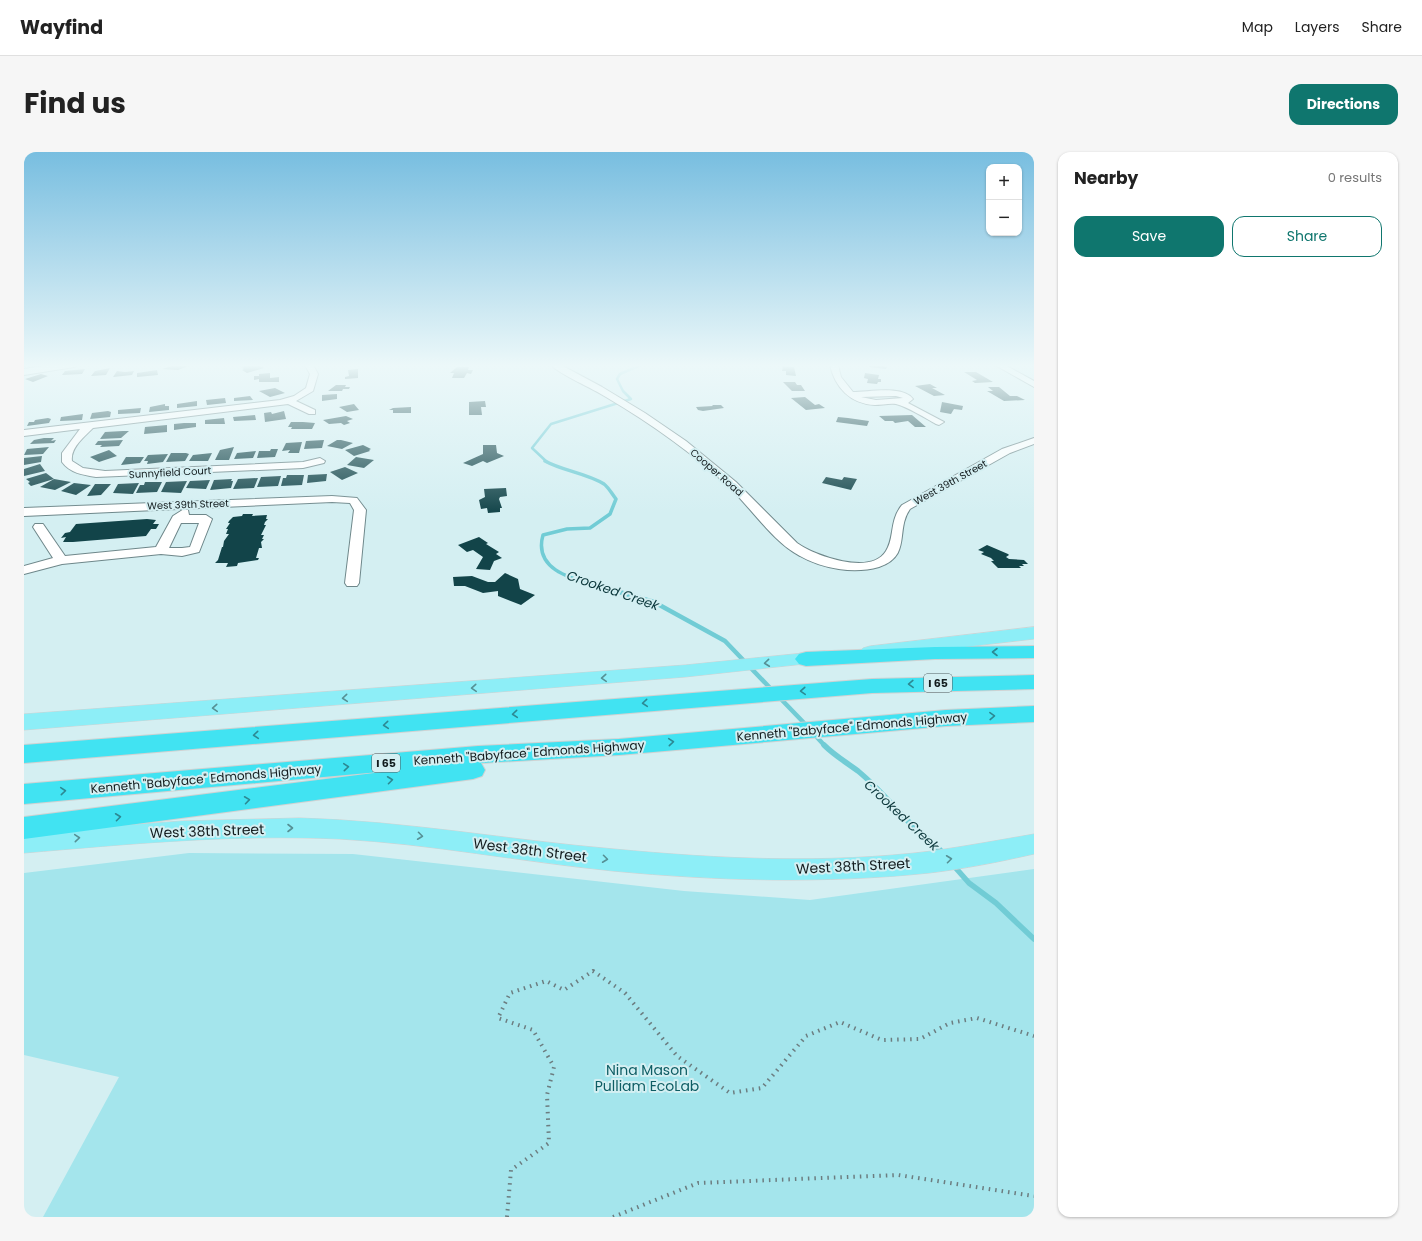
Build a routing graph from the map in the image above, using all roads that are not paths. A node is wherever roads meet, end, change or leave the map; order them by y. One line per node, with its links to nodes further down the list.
1 (189, 415): 5 (street)
2 (642, 415): 14 (street, Cooper Road)
3 (924, 415): 4 (street)
4 (939, 422)
5 (89, 426): 6 (street); 8 (street, Sunnyfield Court)
6 (24, 433)
7 (1034, 441): 14 (street, West 39th Street)
8 (320, 460)
9 (181, 511): 10 (street, West 39th Street); 12 (street); 12 (street); 16 (street, West 39th Street)
10 (24, 512)
11 (39, 527): 13 (street)
12 (161, 550): 13 (street)
13 (60, 560): 15 (street)
14 (853, 565)
15 (24, 570)
16 (352, 583)
17 (1034, 633): 19 (main road)
18 (1034, 652): 19 (highway, one-way to 19)
19 (806, 659): 22 (main road, one-way to 22)
20 (1034, 682): 24 (highway, I 65, one-way to 24)
21 (1034, 714): 23 (highway, Kenneth "Babyface" Edmonds Highway / I 65, one-way to 21)
22 (24, 722)
23 (619, 747): 25 (highway, Kenneth "Babyface" Edmonds Highway / I 65, one-way to 23); 26 (highway, one-way to 23)
24 (24, 754)
25 (24, 794)
26 (24, 828)
27 (24, 843): 28 (main road, West 38th Street, one-way to 28)
28 (1030, 845)

